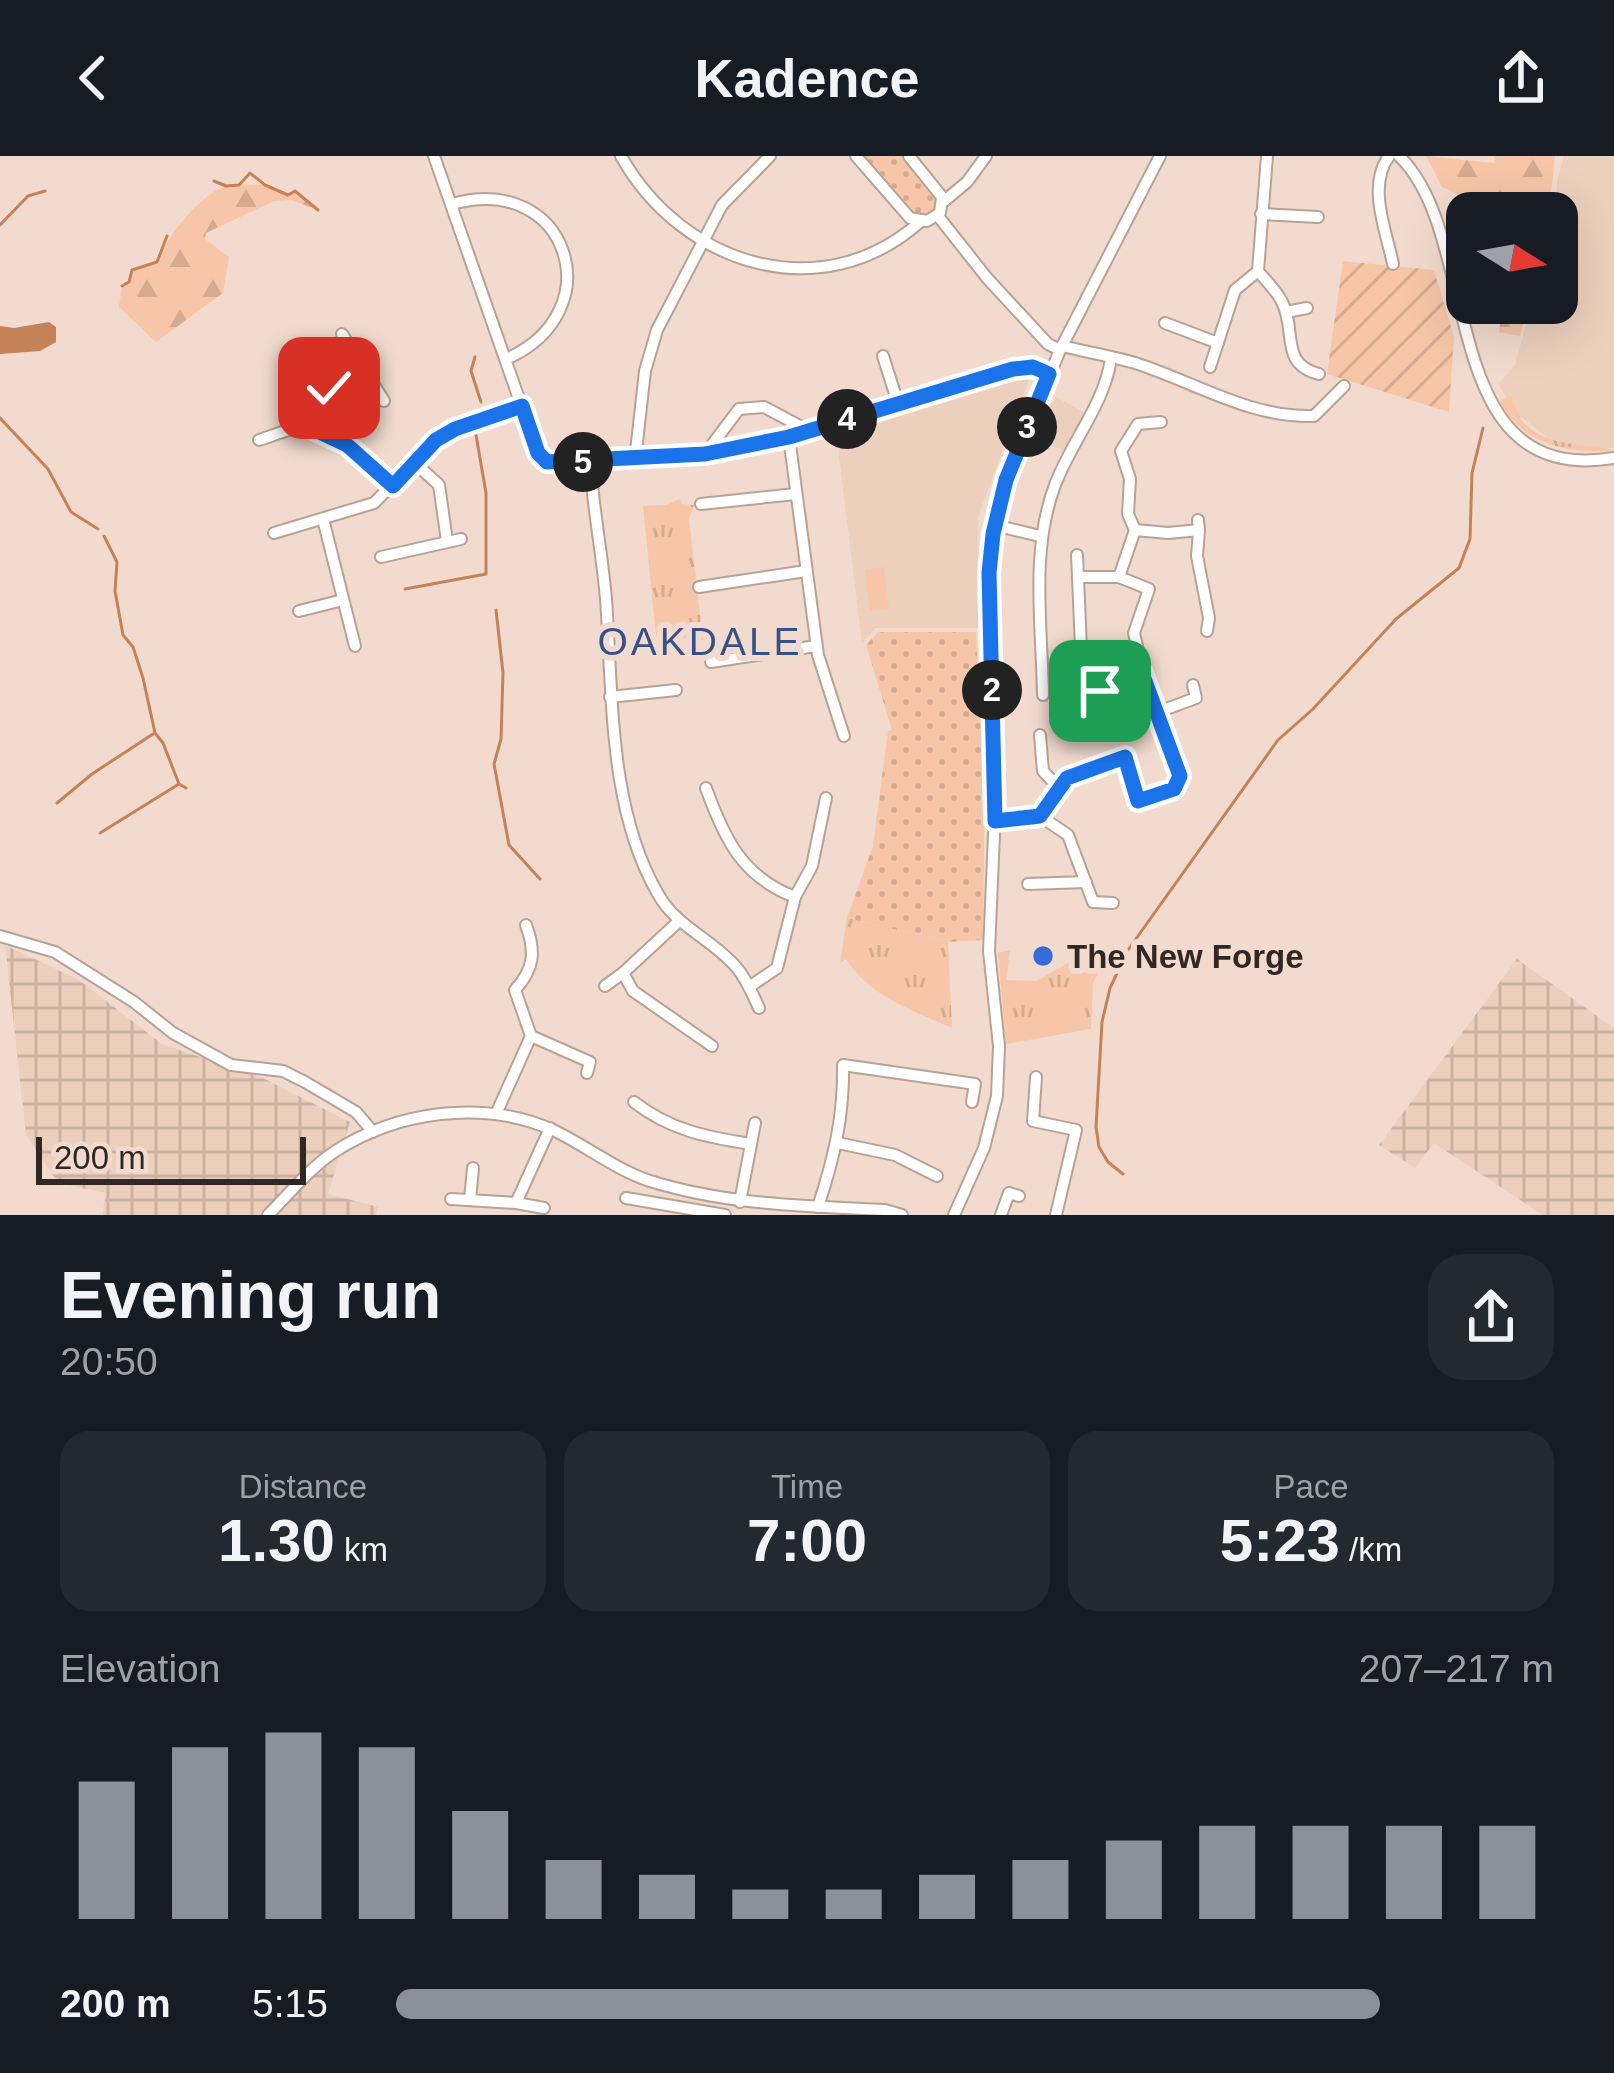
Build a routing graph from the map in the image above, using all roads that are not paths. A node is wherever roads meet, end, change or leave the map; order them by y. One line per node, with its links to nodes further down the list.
1 (434, 156): 12 (street)
2 (621, 156): 17 (street)
3 (770, 156): 17 (street)
4 (856, 156): 16 (street)
5 (909, 156): 11 (street)
6 (986, 156): 11 (street)
7 (1160, 156): 25 (street)
8 (1267, 156): 13 (street)
9 (1389, 156): 18 (street)
10 (1399, 156): 45 (street)
11 (943, 202): 14 (street)
12 (452, 204): 27 (street); 27 (street)
13 (1261, 214): 15 (street); 19 (street)
14 (938, 216): 16 (street); 25 (street)
15 (1318, 217)
16 (921, 221): 17 (street)
17 (702, 241): 46 (street)
18 (1393, 264)
19 (1258, 271): 21 (street); 24 (street)
20 (1306, 308): 21 (street)
21 (1286, 312): 32 (street)
22 (1165, 323): 24 (street)
23 (342, 334): 30 (street)
24 (1218, 343): 29 (street)
25 (1060, 348): 28 (street); 31 (street)
26 (883, 356): 35 (street)
27 (506, 359): 36 (street)
28 (1111, 359): 33 (street); 56 (street)
29 (1210, 367)
30 (364, 368): 34 (street); 40 (street)
31 (1049, 374): 35 (street); 53 (street)
32 (1319, 374)
33 (1344, 386)
34 (384, 401)
35 (898, 403): 41 (street)
36 (522, 406): 47 (street); 48 (street)
37 (1134, 408): 39 (street)
38 (1161, 422): 39 (street)
39 (1138, 424): 54 (street)
40 (309, 427): 43 (street); 49 (street)
41 (809, 431): 42 (street); 44 (street)
42 (789, 437): 44 (street); 50 (street)
43 (259, 440)
44 (705, 454): 46 (street)
45 (1614, 458)
46 (635, 460): 47 (street)
47 (590, 462): 75 (street)
48 (415, 463): 49 (street); 58 (street)
49 (393, 486): 52 (street)
50 (796, 494): 51 (street); 61 (street)
51 (701, 504)
52 (323, 519): 55 (street); 65 (street)
53 (994, 525): 56 (street); 85 (street)
54 (1136, 530): 63 (street); 67 (street)
55 (274, 533)
56 (1040, 536): 74 (street)
57 (461, 539): 58 (street)
58 (447, 541): 60 (street)
59 (1077, 555): 62 (street)
60 (381, 557)
61 (806, 571): 64 (street); 69 (street)
62 (1078, 577): 63 (street); 70 (street)
63 (1119, 577): 72 (street)
64 (699, 587)
65 (343, 600): 66 (street); 68 (street)
66 (299, 610)
67 (1207, 632)
68 (356, 646)
69 (816, 646): 71 (street); 80 (street)
70 (1081, 649)
71 (711, 662)
72 (1142, 673): 76 (street); 77 (street)
73 (676, 690): 75 (street)
74 (1043, 695)
75 (610, 697): 90 (street)
76 (1078, 700)
77 (1158, 712): 78 (street); 82 (street)
78 (1201, 712)
79 (1040, 735): 82 (street)
80 (844, 736)
81 (706, 788): 88 (street)
82 (1059, 788): 84 (street)
83 (826, 798): 88 (street)
84 (1040, 816): 85 (street); 86 (street)
85 (995, 821): 126 (street)
86 (1086, 882): 87 (street); 89 (street)
87 (1028, 884)
88 (795, 897): 95 (street)
89 (1113, 903)
90 (678, 922): 93 (street); 95 (street)
91 (526, 925): 97 (street)
92 (0, 936): 106 (street)
93 (623, 974): 94 (street); 98 (street)
94 (604, 986)
95 (749, 986): 96 (street)
96 (759, 1008)
97 (531, 1036): 99 (street); 103 (street)
98 (712, 1046)
99 (588, 1067)
100 (1036, 1076): 128 (street)
101 (634, 1102): 108 (street)
102 (972, 1102): 107 (street)
103 (496, 1114): 105 (street); 106 (street)
104 (755, 1123): 108 (street)
105 (550, 1128): 111 (street); 119 (street)
106 (373, 1132): 124 (street)
107 (838, 1143): 110 (street); 120 (street)
108 (751, 1144): 118 (street)
109 (473, 1168): 116 (street)
110 (938, 1176)
111 (645, 1179): 115 (street); 117 (street)
112 (1018, 1196): 127 (street)
113 (451, 1198): 116 (street)
114 (626, 1198): 117 (street)
115 (719, 1198): 118 (street); 123 (street)
116 (470, 1200): 119 (street)
117 (643, 1201): 123 (street)
118 (740, 1202): 120 (street)
119 (516, 1203): 121 (street)
120 (818, 1207): 122 (street)
121 (544, 1208)
122 (858, 1212): 125 (street)
123 (721, 1214)
124 (268, 1215)
125 (902, 1215)
126 (954, 1215)
127 (1001, 1215)
128 (1056, 1215)

